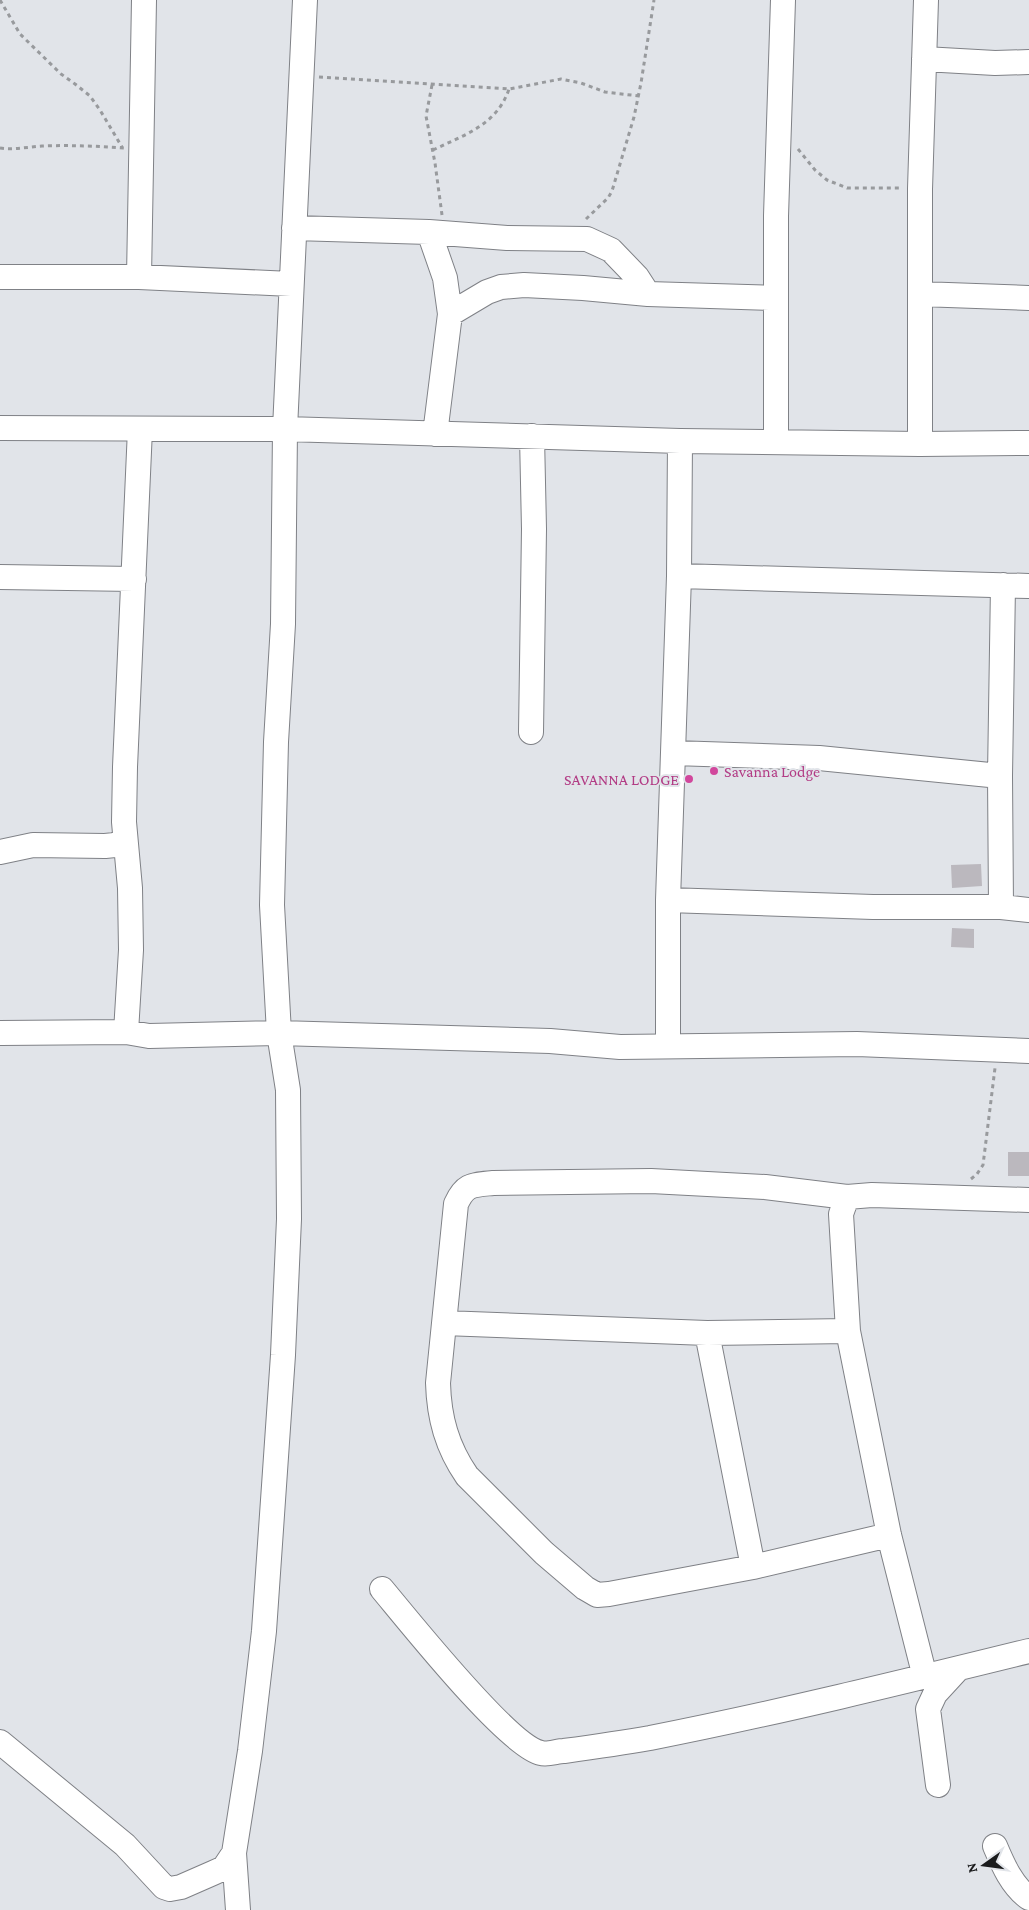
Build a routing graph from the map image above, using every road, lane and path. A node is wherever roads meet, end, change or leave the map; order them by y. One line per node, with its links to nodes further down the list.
1 (0, 0): 15 (path)
2 (144, 0): 15 (street)
3 (305, 0): 9 (street)
4 (654, 0): 12 (path)
5 (783, 0): 26 (street)
6 (926, 0): 7 (street)
7 (924, 59): 8 (street); 17 (street)
8 (1029, 62)
9 (301, 75): 10 (path); 18 (street)
10 (432, 84): 11 (path); 16 (path)
11 (509, 89): 12 (path); 16 (path)
12 (639, 96): 20 (path)
13 (794, 144): 17 (path)
14 (0, 148): 15 (path)
15 (132, 149): 22 (street)
16 (432, 150): 19 (path)
17 (920, 189): 25 (street)
18 (294, 228): 19 (street); 23 (street)
19 (436, 233): 20 (street); 28 (street)
20 (565, 238): 24 (street)
21 (0, 277): 22 (street)
22 (139, 277): 23 (street)
23 (291, 284): 31 (street)
24 (648, 294): 26 (street); 28 (street)
25 (920, 294): 27 (street); 37 (street)
26 (776, 298): 35 (street)
27 (1029, 298)
28 (450, 314): 32 (street)
29 (0, 428): 30 (street)
30 (140, 429): 31 (street); 40 (street)
31 (285, 429): 32 (street); 53 (street)
32 (435, 434): 33 (street)
33 (532, 436): 34 (street); 43 (street)
34 (680, 440): 35 (street); 38 (street)
35 (776, 442): 37 (street)
36 (1029, 443): 37 (street)
37 (920, 444)
38 (679, 576): 41 (street); 44 (street)
39 (0, 577): 40 (street)
40 (134, 579): 46 (street)
41 (1004, 585): 42 (street); 45 (street)
42 (1029, 586)
43 (531, 732)
44 (674, 753): 45 (street); 48 (street)
45 (1000, 776): 49 (street)
46 (125, 840): 47 (street); 51 (street)
47 (0, 852)
48 (668, 900): 49 (street); 54 (street)
49 (1001, 907): 50 (street)
50 (1029, 910)
51 (126, 1032): 52 (street); 53 (street)
52 (0, 1033)
53 (279, 1033): 54 (street); 72 (street)
54 (668, 1046): 55 (street)
55 (997, 1050): 56 (street); 58 (path)
56 (1029, 1051)
57 (847, 1197): 58 (street); 60 (street); 61 (street)
58 (942, 1198): 59 (street)
59 (1029, 1200)
60 (444, 1323): 62 (street); 64 (street)
61 (848, 1331): 62 (street); 63 (street)
62 (708, 1333): 64 (street)
63 (889, 1535): 64 (street); 68 (street)
64 (753, 1567)
65 (382, 1589): 68 (street)
66 (1029, 1651): 67 (street)
67 (958, 1669): 68 (street); 70 (street)
68 (926, 1677)
69 (0, 1742): 72 (street)
70 (938, 1785)
71 (995, 1846): 73 (street)
72 (234, 1853): 74 (street)
73 (1029, 1898)
74 (238, 1910)

